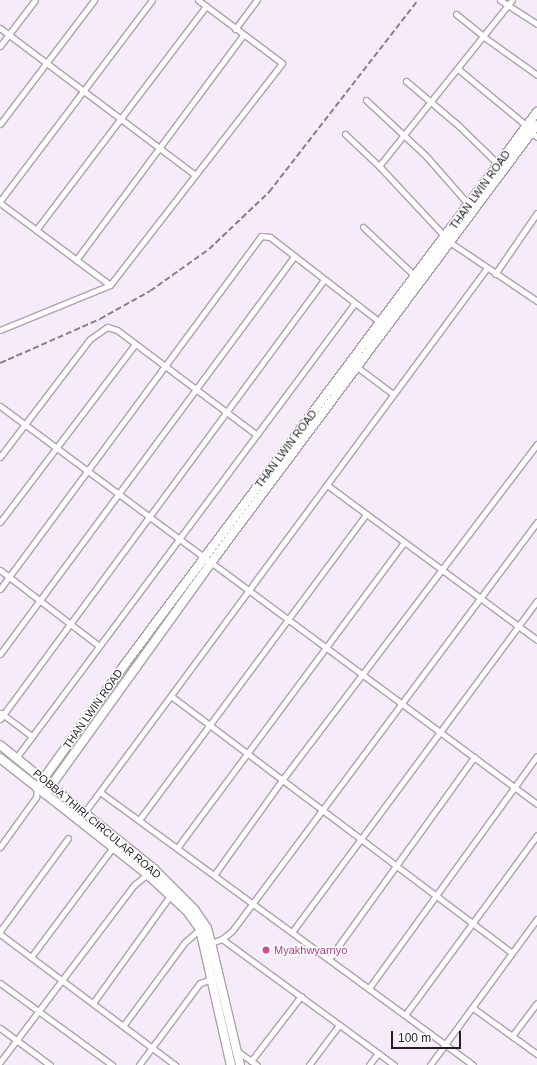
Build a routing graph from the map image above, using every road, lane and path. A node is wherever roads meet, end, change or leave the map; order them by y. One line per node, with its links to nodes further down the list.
1 (35, 0): 14 (street)
2 (94, 0): 18 (street)
3 (152, 0): 22 (street)
4 (198, 0): 9 (street)
5 (257, 0): 13 (street)
6 (500, 0): 8 (street)
7 (512, 0): 8 (street)
8 (508, 5): 11 (street); 16 (street)
9 (206, 6): 13 (street); 26 (street)
10 (456, 14): 16 (street)
11 (537, 24)
12 (0, 28): 14 (street)
13 (235, 29): 15 (street)
14 (9, 35): 17 (street); 18 (street)
15 (243, 35): 32 (street); 35 (street)
16 (484, 37): 19 (street); 20 (street)
17 (0, 46)
18 (46, 63): 22 (street); 27 (street)
19 (458, 69): 24 (street); 29 (street)
20 (537, 75)
21 (406, 81): 24 (street)
22 (84, 91): 26 (street); 36 (street)
23 (366, 100): 31 (street)
24 (430, 104): 31 (street); 33 (street)
25 (537, 112): 29 (main road, THAN LWIN ROAD)
26 (122, 120): 32 (street); 40 (street)
27 (0, 124)
28 (537, 125): 29 (main road, THAN LWIN ROAD)
29 (532, 132): 33 (main road, THAN LWIN ROAD); 41 (main road, THAN LWIN ROAD)
30 (345, 134): 34 (street)
31 (406, 136): 34 (street); 37 (street)
32 (158, 147): 35 (street); 43 (street)
33 (499, 165): 37 (main road, THAN LWIN ROAD)
34 (379, 166): 41 (street)
35 (195, 175): 48 (street)
36 (0, 202): 40 (street)
37 (469, 205): 41 (main road, THAN LWIN ROAD)
38 (537, 213): 45 (street)
39 (363, 227): 46 (street)
40 (36, 230): 43 (street)
41 (448, 240): 44 (street); 46 (main road, THAN LWIN ROAD); 51 (main road, THAN LWIN ROAD)
42 (294, 256): 47 (street); 54 (street); 56 (street)
43 (76, 260): 48 (street)
44 (486, 268): 45 (street); 57 (street)
45 (495, 274): 49 (street)
46 (416, 277): 51 (main road, THAN LWIN ROAD)
47 (323, 280): 50 (street); 59 (street)
48 (110, 286): 52 (street)
49 (537, 300)
50 (354, 304): 51 (street); 61 (street)
51 (384, 325): 55 (main road, THAN LWIN ROAD); 74 (main road, THAN LWIN ROAD)
52 (0, 330)
53 (135, 344): 54 (street); 60 (street); 63 (street)
54 (165, 365): 56 (street); 65 (street)
55 (357, 367): 57 (street); 74 (main road, THAN LWIN ROAD)
56 (197, 388): 59 (street); 67 (street)
57 (393, 394): 66 (street)
58 (0, 406): 60 (street)
59 (228, 411): 61 (street); 69 (street)
60 (24, 424): 63 (street); 64 (street)
61 (257, 435): 72 (street)
62 (537, 444): 76 (street)
63 (55, 447): 65 (street); 70 (street)
64 (0, 457)
65 (86, 470): 67 (street); 77 (street)
66 (327, 485): 68 (street); 79 (street)
67 (119, 495): 69 (street); 81 (street)
68 (366, 514): 73 (street); 83 (street)
69 (149, 517): 72 (street); 84 (street)
70 (0, 522)
71 (537, 522): 80 (street)
72 (179, 539): 74 (street); 87 (street)
73 (404, 542): 76 (street); 88 (street)
74 (207, 561): 79 (street); 103 (main road, THAN LWIN ROAD); 105 (main road, THAN LWIN ROAD)
75 (0, 570): 77 (street)
76 (442, 570): 80 (street); 90 (street)
77 (9, 576): 78 (street); 81 (street)
78 (0, 590)
79 (249, 591): 83 (street); 91 (street)
80 (482, 599): 85 (street); 92 (street)
81 (40, 600): 84 (street); 89 (street)
82 (537, 601): 85 (street)
83 (287, 619): 88 (street); 94 (street)
84 (71, 623): 87 (street); 93 (street)
85 (519, 627): 86 (street); 95 (street)
86 (537, 640)
87 (99, 646): 96 (street)
88 (325, 647): 90 (street); 98 (street)
89 (0, 654)
90 (364, 676): 92 (street); 104 (street)
91 (171, 696): 94 (street); 108 (street)
92 (400, 703): 95 (street); 112 (street)
93 (1, 715): 96 (street)
94 (211, 726): 98 (street); 114 (street)
95 (441, 732): 100 (street); 117 (street)
96 (32, 736): 102 (street)
97 (0, 745): 102 (main road, POBBA THIRI CIRCULAR ROAD)
98 (247, 753): 104 (street); 120 (street)
99 (537, 756): 106 (street)
100 (474, 757): 106 (street); 121 (street)
101 (0, 758): 107 (main road, POBBA THIRI CIRCULAR ROAD)
102 (16, 758): 103 (main road, POBBA THIRI CIRCULAR ROAD)
103 (44, 780): 105 (main road, POBBA THIRI CIRCULAR ROAD); 107 (main road, THAN LWIN ROAD)
104 (282, 780): 112 (street); 123 (street)
105 (51, 786): 109 (main road, THAN LWIN ROAD); 113 (main road, POBBA THIRI CIRCULAR ROAD)
106 (514, 786): 111 (street); 125 (street)
107 (37, 788): 109 (main road, POBBA THIRI CIRCULAR ROAD); 110 (street)
108 (100, 792): 113 (street); 114 (street)
109 (45, 794): 110 (street); 119 (main road, POBBA THIRI CIRCULAR ROAD)
110 (36, 797): 118 (street)
111 (537, 804)
112 (321, 809): 117 (street); 126 (street)
113 (84, 813): 122 (main road, POBBA THIRI CIRCULAR ROAD)
114 (139, 820): 120 (street)
115 (537, 835): 128 (street)
116 (68, 838): 130 (street)
117 (361, 839): 121 (street); 131 (street)
118 (0, 847)
119 (113, 847): 122 (main road, POBBA THIRI CIRCULAR ROAD); 135 (street)
120 (177, 848): 123 (street)
121 (397, 866): 125 (street); 136 (street)
122 (151, 872): 124 (main road, POBBA THIRI CIRCULAR ROAD); 133 (main road, POBBA THIRI CIRCULAR ROAD); 137 (street)
123 (214, 875): 126 (street)
124 (170, 896): 129 (main road, POBBA THIRI CIRCULAR ROAD); 143 (street)
125 (436, 896): 128 (street); 140 (street)
126 (252, 903): 131 (street); 132 (street)
127 (537, 919): 134 (street)
128 (473, 923): 134 (street); 146 (street)
129 (200, 929): 138 (main road, POBBA THIRI CIRCULAR ROAD); 148 (street)
130 (0, 932): 135 (street)
131 (292, 932): 136 (street)
132 (222, 939): 133 (street); 141 (street)
133 (211, 943): 151 (main road, POBBA THIRI CIRCULAR ROAD)
134 (512, 953): 144 (street)
135 (31, 957): 137 (street)
136 (329, 959): 140 (street)
137 (61, 979): 143 (street); 145 (street)
138 (212, 979): 153 (main road, POBBA THIRI CIRCULAR ROAD); 155 (street)
139 (0, 983): 145 (street)
140 (369, 988): 146 (street)
141 (301, 996): 147 (street); 159 (street)
142 (537, 1002): 150 (street)
143 (93, 1003): 148 (street)
144 (473, 1008): 150 (street); 154 (street)
145 (38, 1010): 152 (street); 162 (street)
146 (405, 1015): 154 (street)
147 (339, 1025): 157 (street); 168 (street)
148 (123, 1026): 155 (street)
149 (0, 1028): 152 (street)
150 (512, 1036): 158 (street)
151 (235, 1039): 153 (main road); 156 (main road, POBBA THIRI CIRCULAR ROAD)
152 (16, 1040): 160 (street); 161 (street)
153 (227, 1042): 165 (main road, POBBA THIRI CIRCULAR ROAD)
154 (446, 1044): 171 (street); 172 (street)
155 (152, 1047): 163 (street); 164 (street)
156 (237, 1051): 159 (street); 166 (main road, POBBA THIRI CIRCULAR ROAD)
157 (378, 1053): 169 (street); 170 (street)
158 (537, 1054)
159 (251, 1061): 167 (street)
160 (0, 1062)
161 (50, 1065)
162 (112, 1065)
163 (140, 1065)
164 (175, 1065)
165 (231, 1065)
166 (240, 1065)
167 (257, 1065)
168 (309, 1065)
169 (368, 1065)
170 (394, 1065)
171 (430, 1065)
172 (473, 1065)

